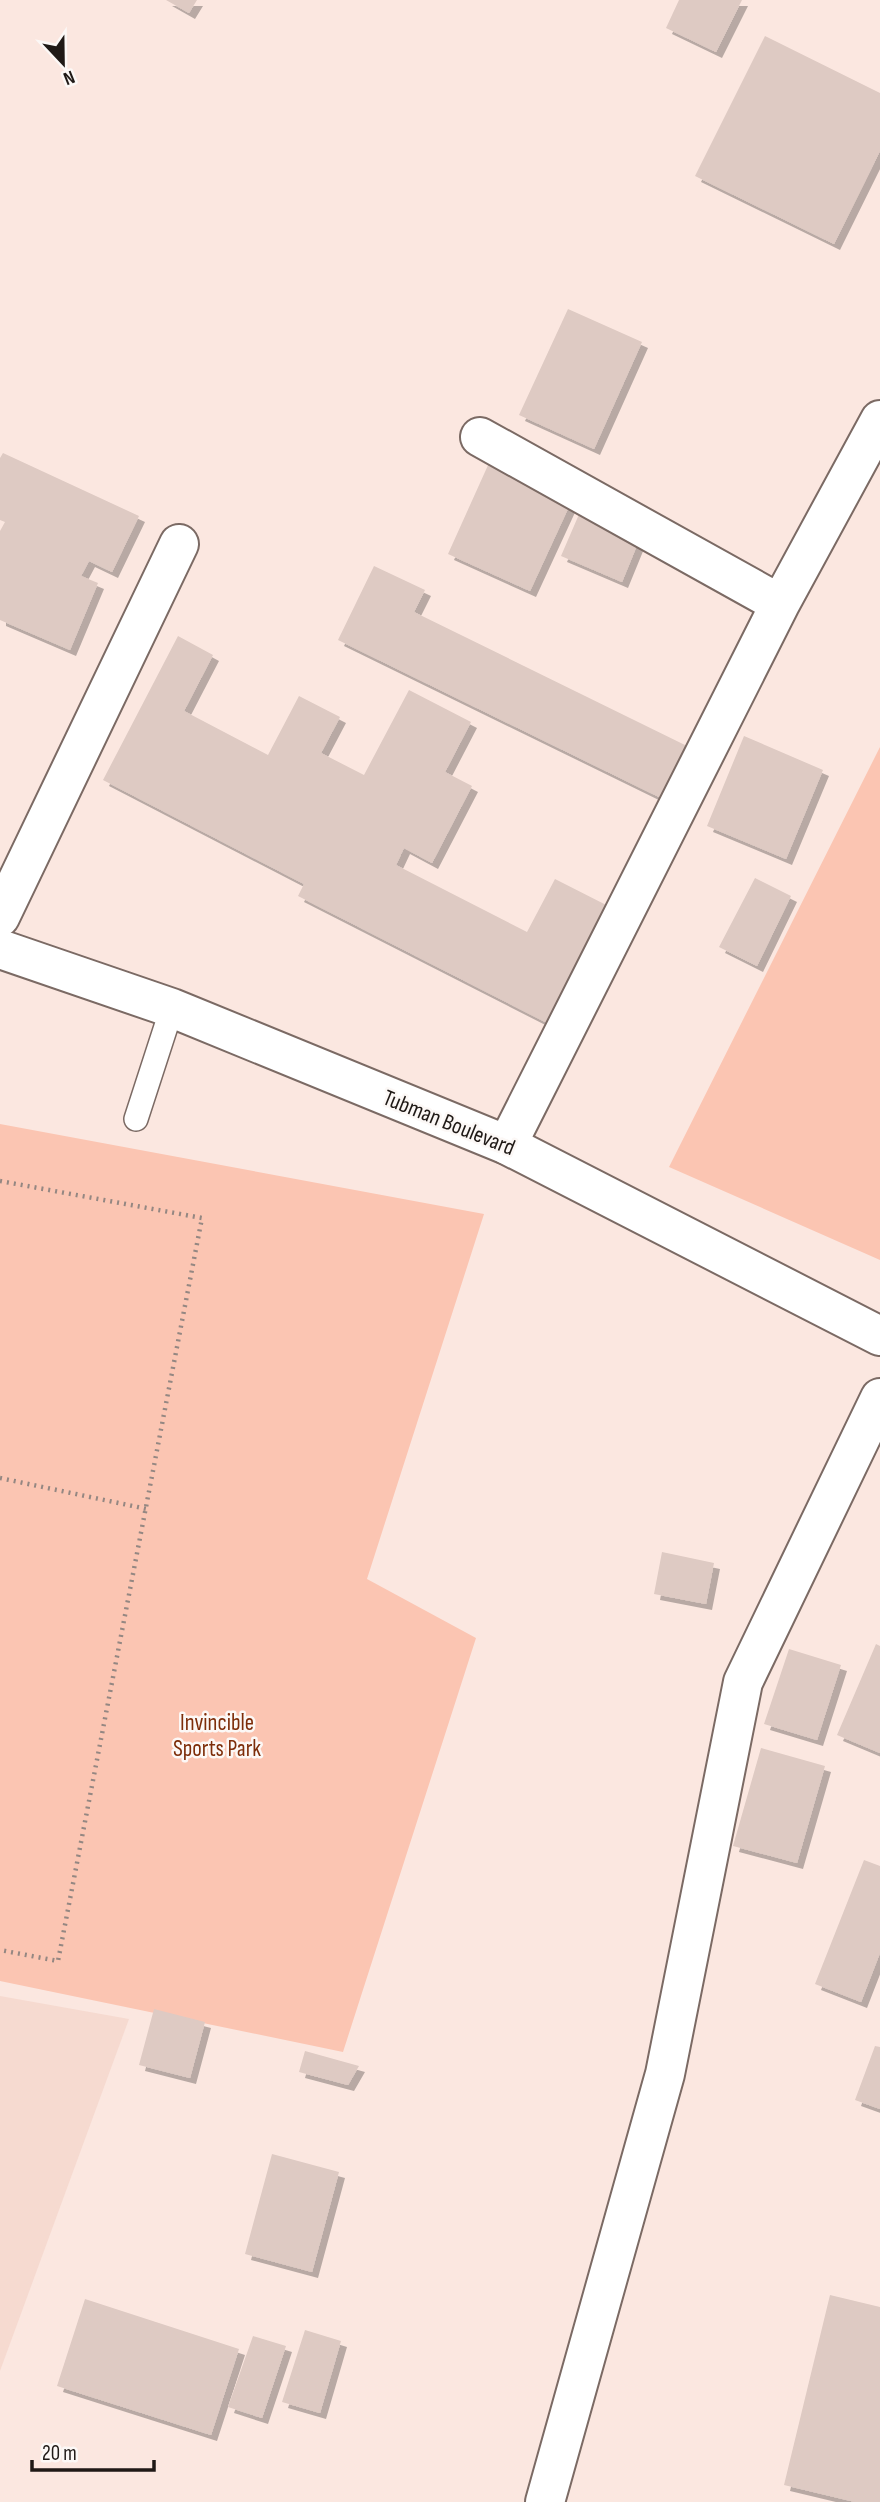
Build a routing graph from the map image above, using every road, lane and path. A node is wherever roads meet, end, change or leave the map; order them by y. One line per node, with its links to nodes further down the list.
1 (880, 420): 4 (main road)
2 (480, 437): 4 (main road)
3 (179, 544): 5 (main road)
4 (780, 604): 9 (main road)
5 (0, 917)
6 (0, 949): 7 (main road, Tubman Boulevard)
7 (172, 1008): 8 (lane); 9 (main road, Tubman Boulevard)
8 (136, 1119)
9 (507, 1145): 11 (main road, Tubman Boulevard)
10 (0, 1181): 14 (path)
11 (880, 1336)
12 (880, 1398): 16 (main road)
13 (0, 1478): 14 (path)
14 (147, 1509): 15 (path)
15 (0, 1950)
16 (545, 2502)

